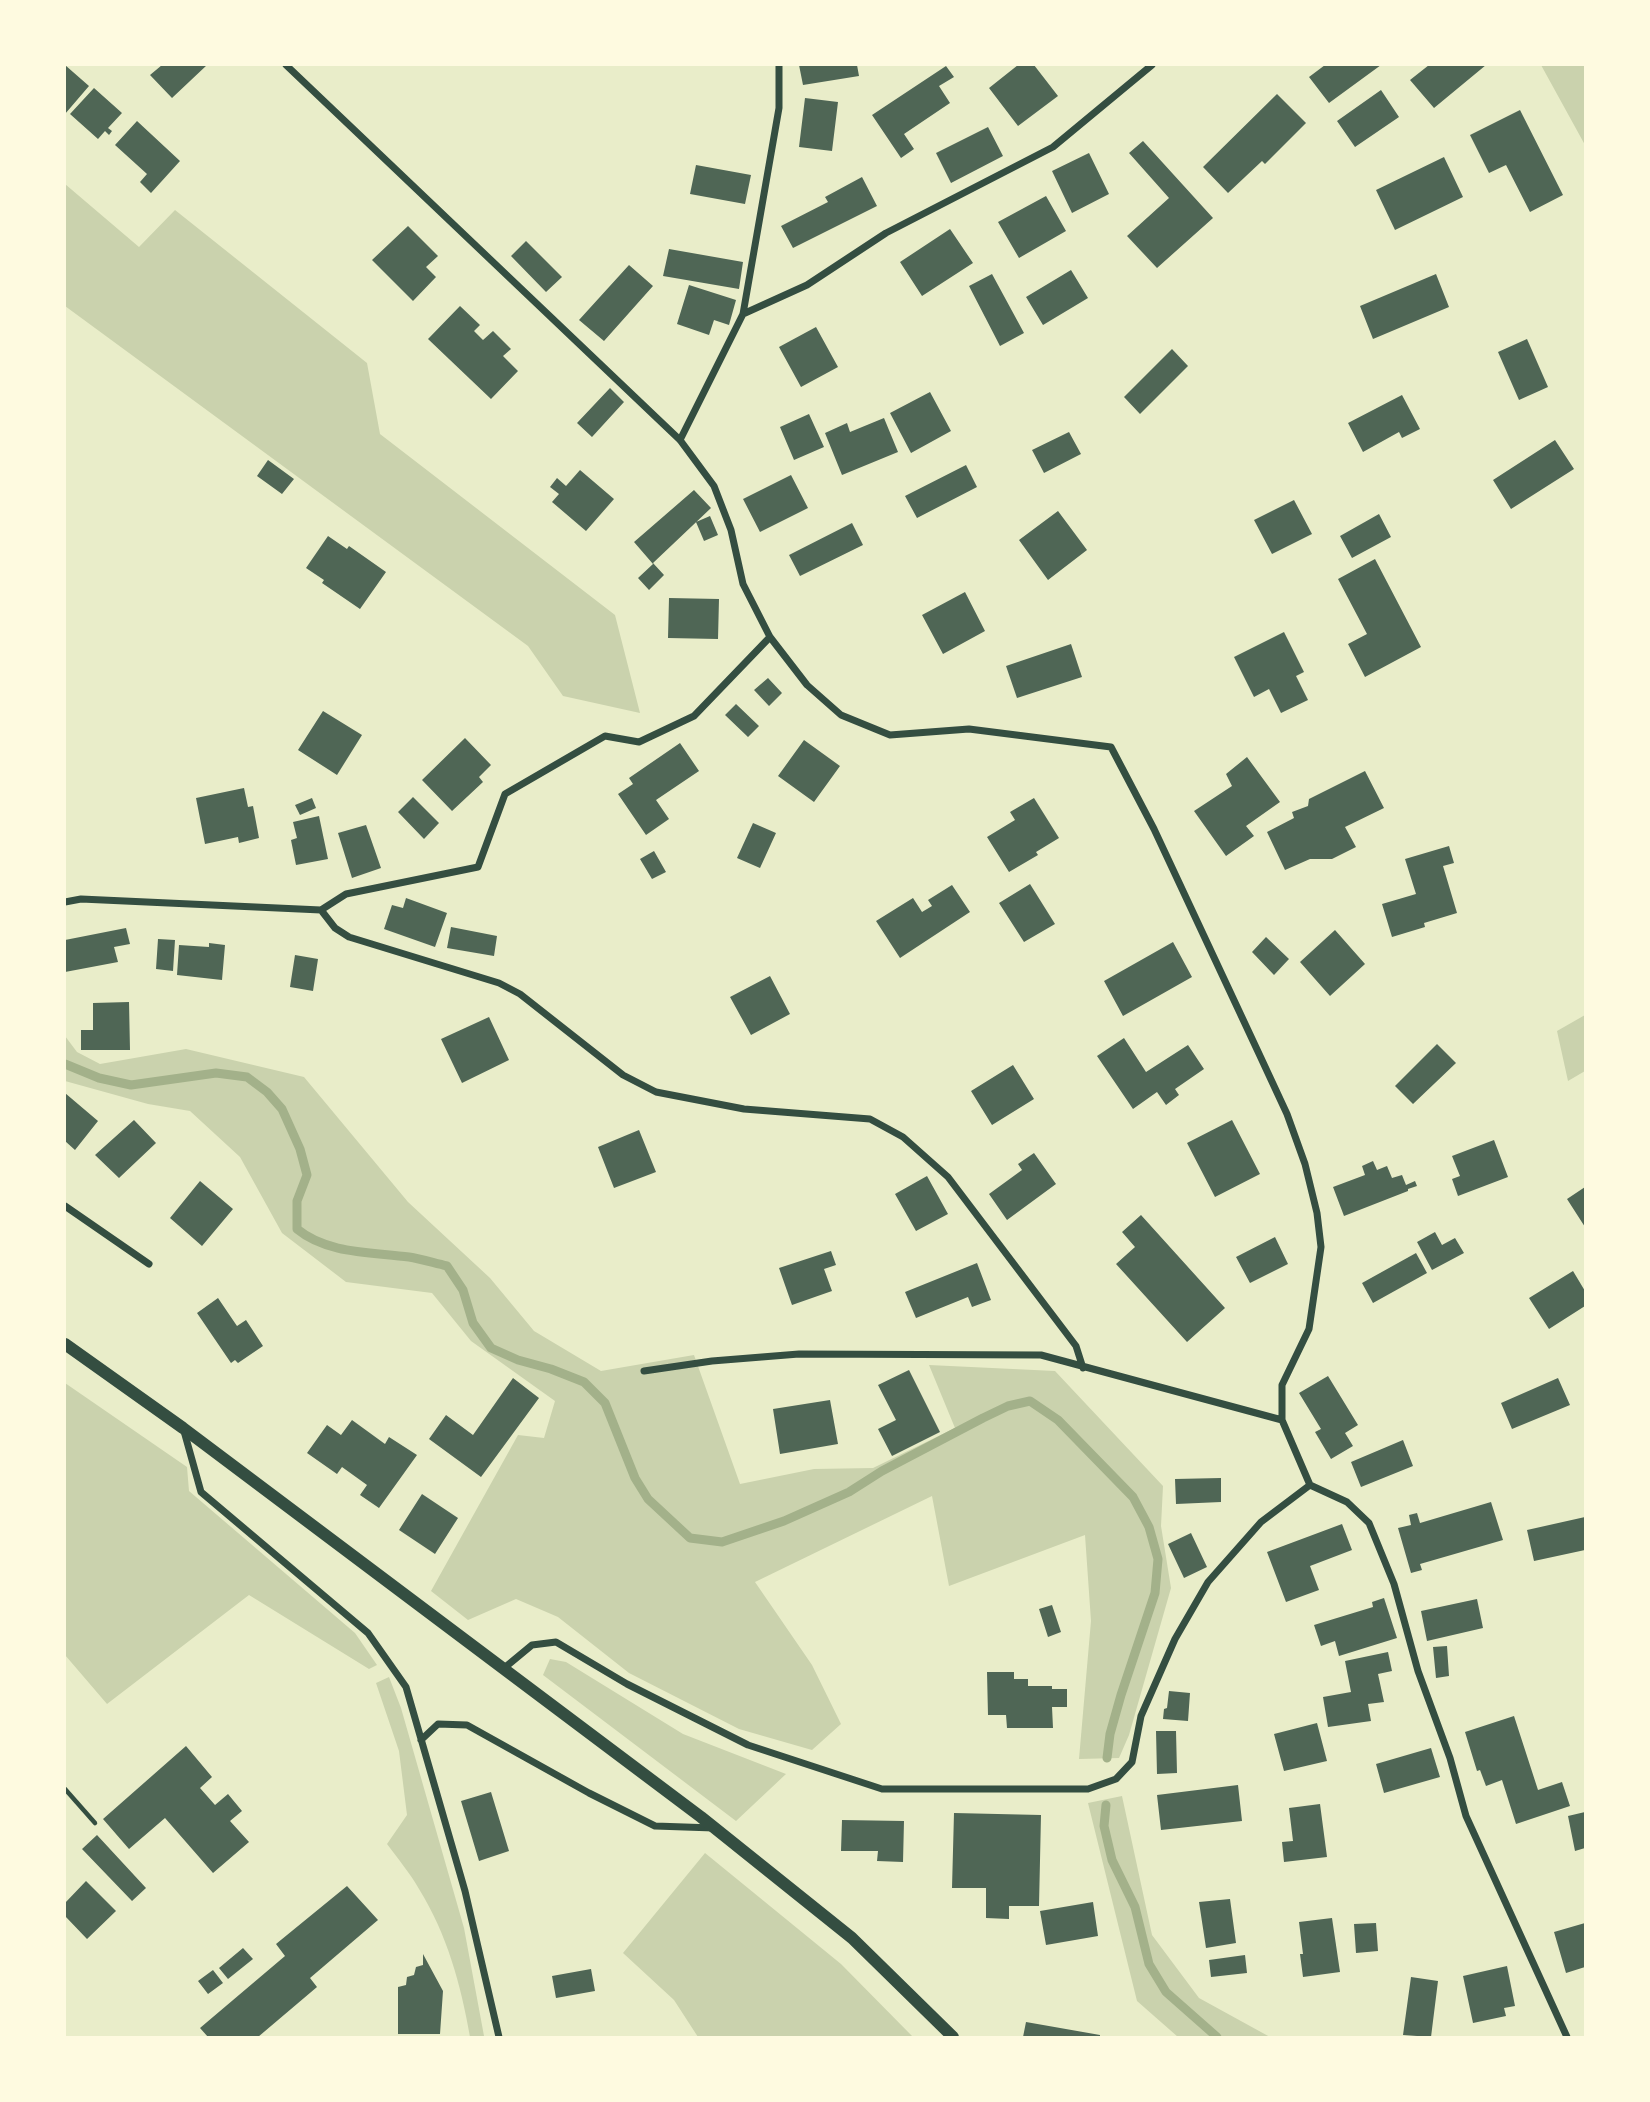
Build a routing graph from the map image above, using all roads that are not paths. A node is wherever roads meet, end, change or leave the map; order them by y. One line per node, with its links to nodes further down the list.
1 (286, 65): 5 (street)
2 (779, 65): 4 (street)
3 (1152, 65): 4 (street)
4 (743, 314): 5 (street)
5 (680, 440): 6 (street)
6 (770, 637): 8 (street); 14 (street)
7 (65, 902): 8 (street)
8 (321, 910): 12 (street)
9 (65, 1206): 10 (street)
10 (149, 1264)
11 (65, 1344): 15 (street)
12 (1083, 1368): 13 (street); 14 (street)
13 (644, 1371)
14 (1282, 1420): 16 (street)
15 (183, 1428): 17 (street); 18 (street)
16 (1310, 1485): 17 (street); 22 (street)
17 (502, 1669): 19 (street)
18 (421, 1740): 19 (street); 20 (street)
19 (715, 1829): 21 (street)
20 (499, 2037)
21 (953, 2037)
22 (1567, 2037)

